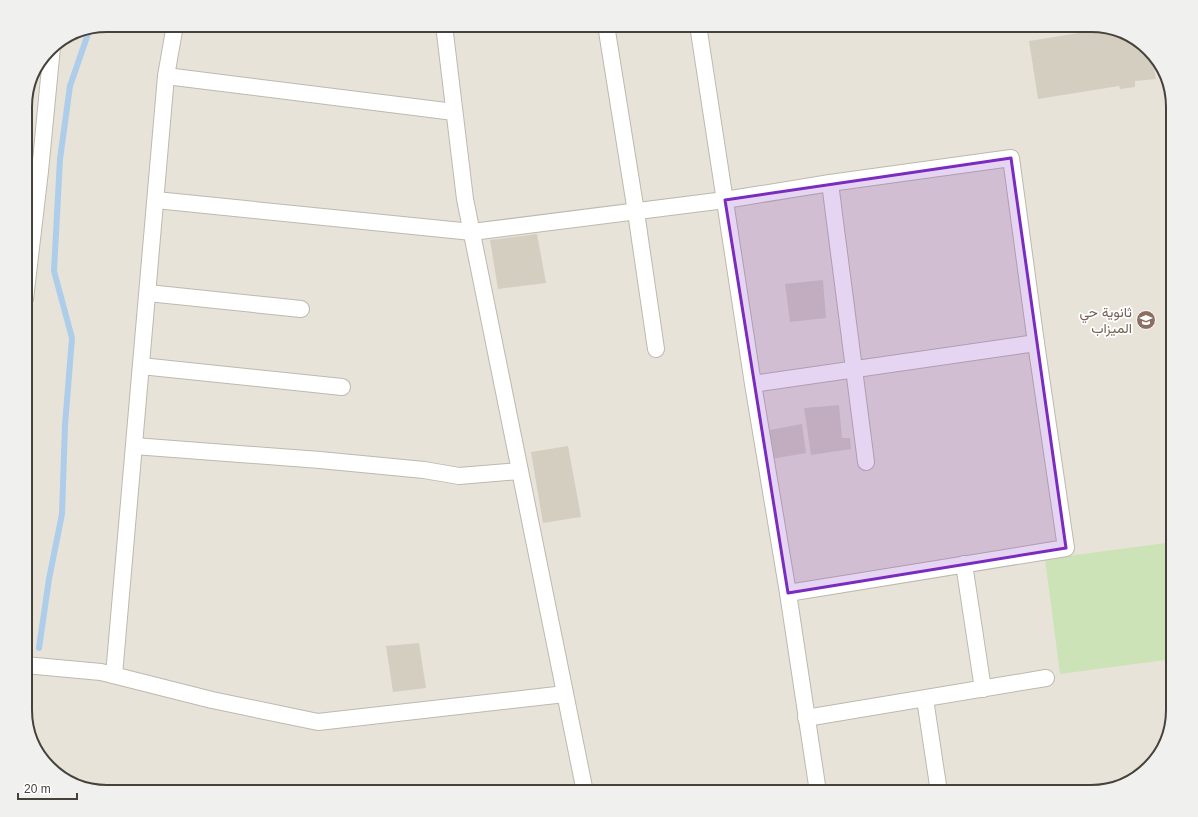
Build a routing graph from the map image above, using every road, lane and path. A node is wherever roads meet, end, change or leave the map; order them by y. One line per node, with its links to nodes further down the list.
1 (174, 32): 6 (street)
2 (445, 32): 7 (street)
3 (607, 32): 13 (street)
4 (699, 32): 12 (street)
5 (48, 61): 8 (street)
6 (166, 76): 7 (street); 11 (street)
7 (454, 112): 14 (street)
8 (33, 170): 10 (street)
9 (830, 183): 12 (street); 17 (street); 20 (street)
10 (32, 186)
11 (156, 200): 14 (street); 15 (street)
12 (725, 200): 13 (street); 21 (street)
13 (636, 212): 14 (street); 18 (street)
14 (472, 232): 25 (street)
15 (148, 294): 16 (street); 19 (street)
16 (301, 309)
17 (1036, 343): 20 (street); 26 (street)
18 (656, 349)
19 (141, 366): 22 (street); 23 (street)
20 (854, 370): 21 (street); 24 (street)
21 (753, 384): 27 (street)
22 (342, 387)
23 (134, 446): 25 (street); 29 (street)
24 (866, 462)
25 (520, 471): 32 (street)
26 (964, 564): 27 (street); 31 (street)
27 (788, 593): 34 (street)
28 (32, 666): 29 (street)
29 (114, 676): 32 (street)
30 (1046, 678): 31 (street)
31 (983, 689): 33 (street)
32 (566, 694): 35 (street)
33 (925, 699): 34 (street); 37 (street)
34 (806, 718): 36 (street)
35 (584, 785)
36 (817, 785)
37 (938, 785)

